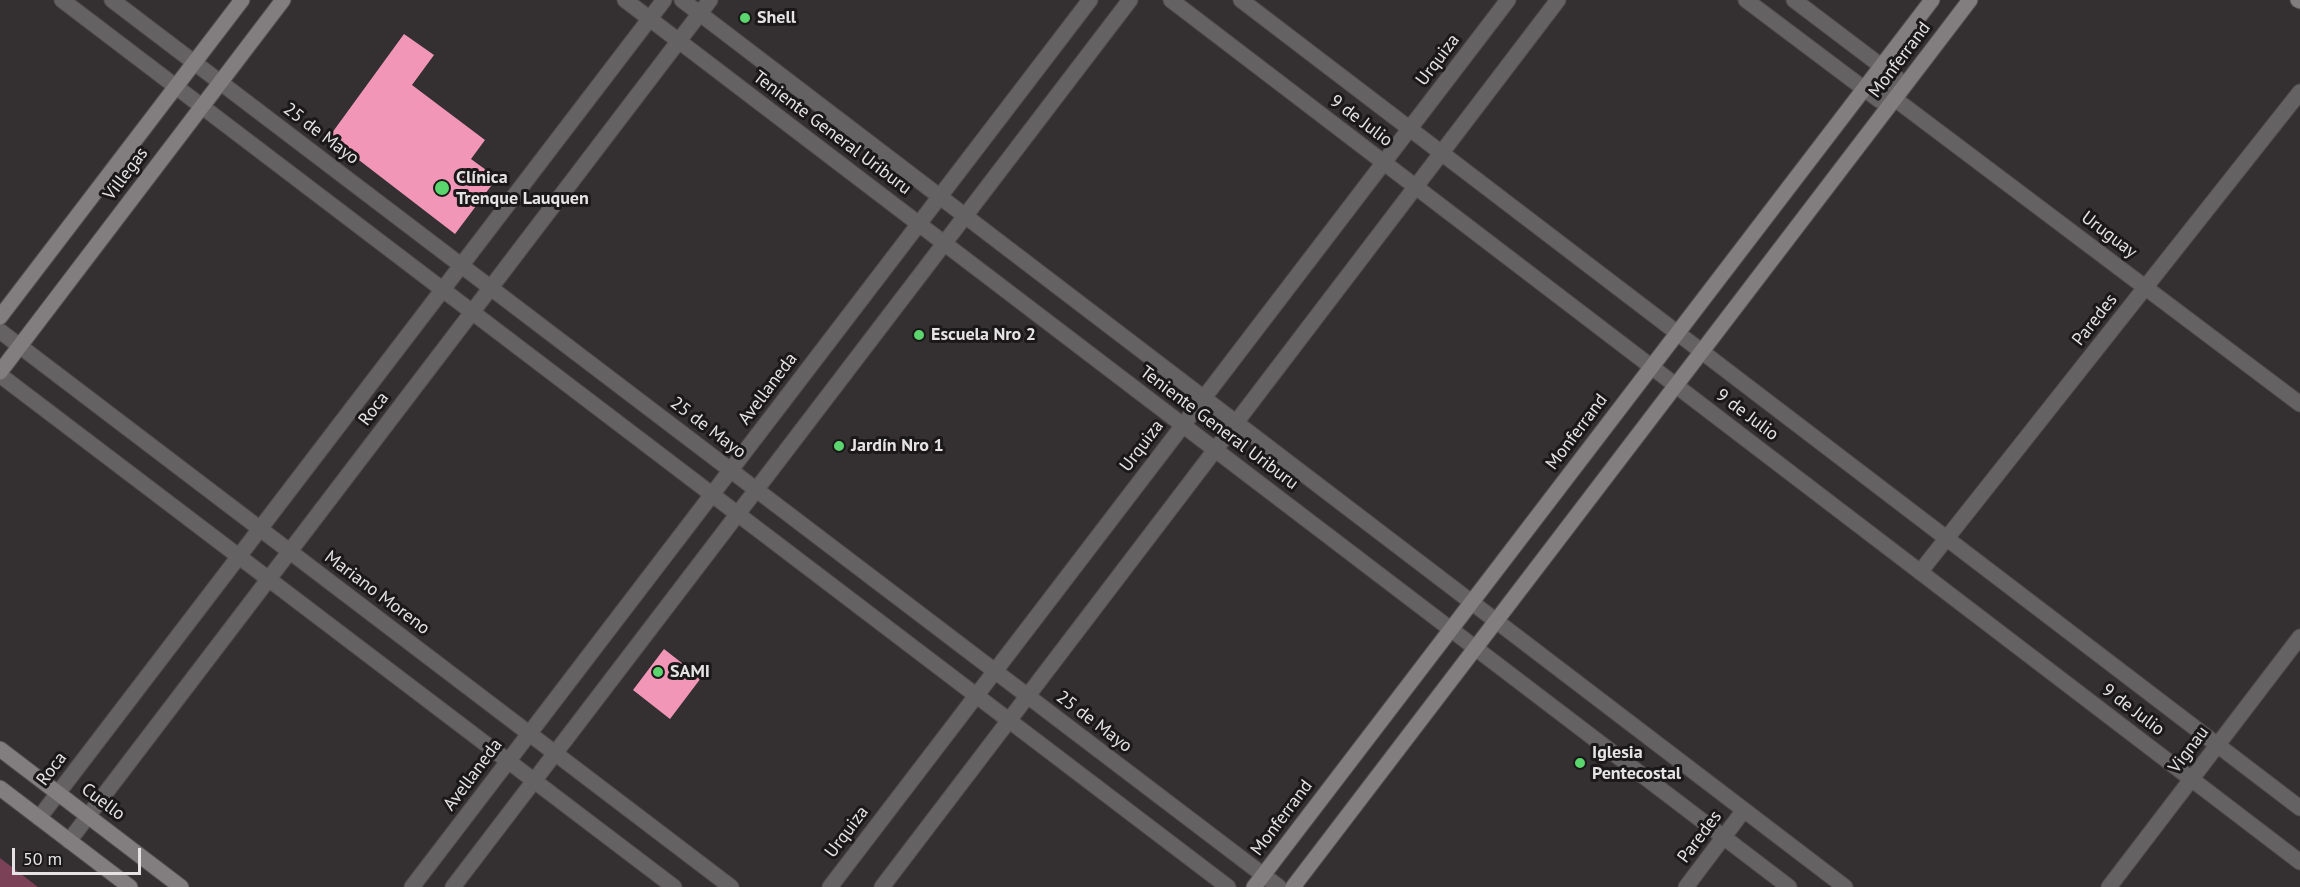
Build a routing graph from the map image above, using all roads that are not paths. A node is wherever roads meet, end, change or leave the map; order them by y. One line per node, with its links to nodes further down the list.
1 (62, 0): 25 (street)
2 (112, 0): 22 (street, 25 de Mayo)
3 (242, 0): 22 (street, Villegas)
4 (283, 0): 24 (street, Villegas)
5 (625, 0): 20 (street, Teniente General Uriburu)
6 (664, 0): 20 (street, Roca)
7 (682, 0): 19 (street, Teniente General Uriburu)
8 (710, 0): 19 (street, Roca)
9 (1090, 0): 34 (street, Avellaneda)
10 (1130, 0): 35 (street)
11 (1171, 0): 32 (street, 9 de Julio)
12 (1240, 0): 30 (street, 9 de Julio)
13 (1508, 0): 30 (street, Urquiza)
14 (1558, 0): 31 (street)
15 (1746, 0): 26 (street, Uruguay)
16 (1794, 0): 23 (street)
17 (1932, 0): 23 (street, Monferrand)
18 (1970, 0): 28 (street, Monferrand)
19 (700, 13): 21 (street, Roca); 34 (street, Teniente General Uriburu)
20 (649, 18): 21 (street, Teniente General Uriburu); 38 (street, Roca)
21 (679, 41): 36 (street, Teniente General Uriburu); 40 (street, Roca)
22 (195, 62): 24 (street, 25 de Mayo); 25 (street, Villegas)
23 (1881, 66): 26 (street, Monferrand); 28 (street)
24 (221, 82): 29 (street, Villegas); 38 (street, 25 de Mayo)
25 (176, 87): 29 (street); 43 (street, Villegas)
26 (1864, 89): 28 (street, Uruguay); 45 (street, Monferrand)
27 (2300, 92): 39 (street, Paredes)
28 (1895, 99): 39 (street, Uruguay); 47 (street, Monferrand)
29 (202, 106): 41 (street); 46 (street, Villegas)
30 (1409, 129): 31 (street, 9 de Julio); 32 (street, Urquiza)
31 (1441, 153): 33 (street); 45 (street, 9 de Julio)
32 (1384, 162): 33 (street, 9 de Julio); 51 (street, Urquiza)
33 (1415, 187): 48 (street, 9 de Julio); 53 (street)
34 (940, 196): 35 (street, Teniente General Uriburu); 36 (street, Avellaneda)
35 (966, 216): 37 (street); 51 (street, Teniente General Uriburu)
36 (919, 224): 37 (street, Teniente General Uriburu); 56 (street, Avellaneda)
37 (945, 243): 54 (street, Teniente General Uriburu); 57 (street)
38 (461, 265): 40 (street, 25 de Mayo); 41 (street, Roca)
39 (2145, 287): 52 (street, Uruguay); 61 (street, Paredes)
40 (491, 288): 42 (street, Roca); 56 (street, 25 de Mayo)
41 (443, 289): 42 (street); 60 (street, Roca)
42 (472, 312): 58 (street); 62 (street, Roca)
43 (0, 318)
44 (0, 331): 46 (street, Mariano Moreno)
45 (1677, 333): 47 (street, 9 de Julio); 48 (street, Monferrand)
46 (20, 346): 49 (street, Villegas); 60 (street, Mariano Moreno)
47 (1702, 352): 50 (street, Monferrand); 61 (street, 9 de Julio)
48 (1651, 367): 50 (street, 9 de Julio); 66 (street, Monferrand)
49 (0, 373): 63 (street)
50 (1676, 386): 64 (street, 9 de Julio); 67 (street, Monferrand)
51 (1204, 398): 53 (street, Teniente General Uriburu); 54 (street, Urquiza)
52 (2300, 404)
53 (1236, 422): 55 (street); 66 (street, Teniente General Uriburu)
54 (1183, 425): 55 (street, Teniente General Uriburu); 71 (street, Urquiza)
55 (1215, 450): 68 (street, Teniente General Uriburu); 73 (street)
56 (731, 470): 57 (street, 25 de Mayo); 58 (street, Avellaneda)
57 (757, 490): 59 (street); 71 (street, 25 de Mayo)
58 (712, 494): 59 (street); 75 (street, Avellaneda)
59 (738, 514): 72 (street); 78 (street)
60 (260, 529): 62 (street, Mariano Moreno); 63 (street, Roca)
61 (1946, 538): 64 (street, Paredes); 76 (street, 9 de Julio)
62 (290, 552): 65 (street, Roca); 75 (street, Mariano Moreno)
63 (239, 556): 65 (street); 83 (street, Roca)
64 (1920, 572): 80 (street, 9 de Julio)
65 (269, 579): 79 (street); 86 (street, Roca)
66 (1472, 602): 67 (street, Teniente General Uriburu); 68 (street, Monferrand)
67 (1496, 621): 70 (street, Monferrand); 85 (street, Teniente General Uriburu)
68 (1451, 629): 70 (street, Teniente General Uriburu); 91 (street, Monferrand)
69 (2300, 637): 76 (street, Vignau)
70 (1476, 648): 88 (street, Teniente General Uriburu); 102 (street, Monferrand)
71 (995, 671): 72 (street, Urquiza); 73 (street, 25 de Mayo)
72 (976, 695): 74 (street); 98 (street, Urquiza)
73 (1028, 696): 74 (street); 91 (street, 25 de Mayo)
74 (1009, 720): 99 (street); 100 (street)
75 (529, 734): 78 (street, Mariano Moreno); 79 (street, Avellaneda)
76 (2217, 745): 80 (street, Vignau); 84 (street, 9 de Julio)
77 (0, 749): 83 (street, Cuello)
78 (555, 754): 81 (street); 97 (street, Mariano Moreno)
79 (508, 761): 81 (street); 94 (street, Avellaneda)
80 (2191, 779): 90 (street, 9 de Julio); 106 (street, Vignau)
81 (535, 781): 95 (street); 96 (street)
82 (0, 788): 87 (street)
83 (58, 793): 86 (street, Cuello); 87 (street, Roca)
84 (2300, 808)
85 (1744, 810): 88 (street, Paredes); 105 (street, Teniente General Uriburu)
86 (88, 816): 89 (street, Roca); 93 (street, Cuello)
87 (39, 818): 89 (street)
88 (1724, 837): 103 (street, Paredes); 104 (street, Teniente General Uriburu)
89 (69, 841): 92 (street)
90 (2300, 862)
91 (1259, 881): 101 (street, 25 de Mayo)
92 (130, 887)
93 (181, 887)
94 (412, 887)
95 (453, 887)
96 (674, 887)
97 (731, 887)
98 (830, 887)
99 (882, 887)
100 (1228, 887)
101 (1279, 887)
102 (1293, 887)
103 (1686, 887)
104 (1789, 887)
105 (1845, 887)
106 (2109, 887)

